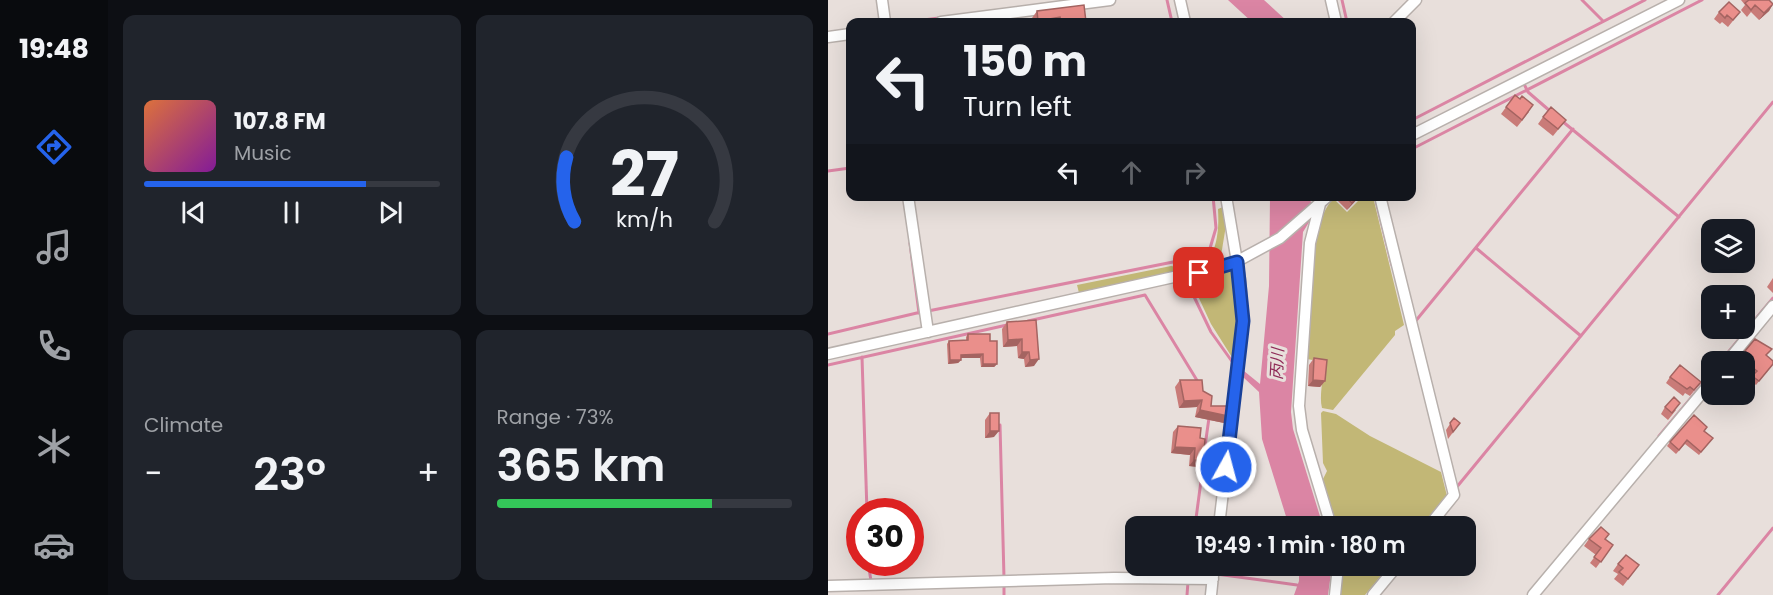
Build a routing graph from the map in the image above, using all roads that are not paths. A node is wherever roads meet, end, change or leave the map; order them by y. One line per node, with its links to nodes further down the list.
1 (882, 0): 7 (street)
2 (1110, 0): 8 (street)
3 (1180, 0): 9 (street)
4 (1331, 0): 10 (street)
5 (1416, 0): 11 (street)
6 (1679, 0): 14 (street)
7 (884, 18)
8 (972, 18)
9 (1184, 18)
10 (1335, 18)
11 (1398, 18)
12 (846, 35): 13 (street)
13 (828, 37)
14 (1416, 133)
15 (909, 201): 21 (street)
16 (1227, 201): 19 (street)
17 (1381, 201): 27 (street)
18 (1321, 203): 19 (street); 26 (street)
19 (1240, 260): 21 (street); 25 (street)
20 (1773, 306): 22 (street)
21 (928, 332): 23 (street)
22 (1736, 351)
23 (828, 354)
24 (1701, 394): 36 (street)
25 (1220, 516)
26 (1328, 516)
27 (1436, 516)
28 (1200, 576): 32 (street)
29 (1213, 576): 33 (street)
30 (1337, 576): 34 (street)
31 (1389, 576): 35 (street)
32 (828, 586)
33 (1211, 595)
34 (1335, 595)
35 (1373, 595)
36 (1533, 595)

